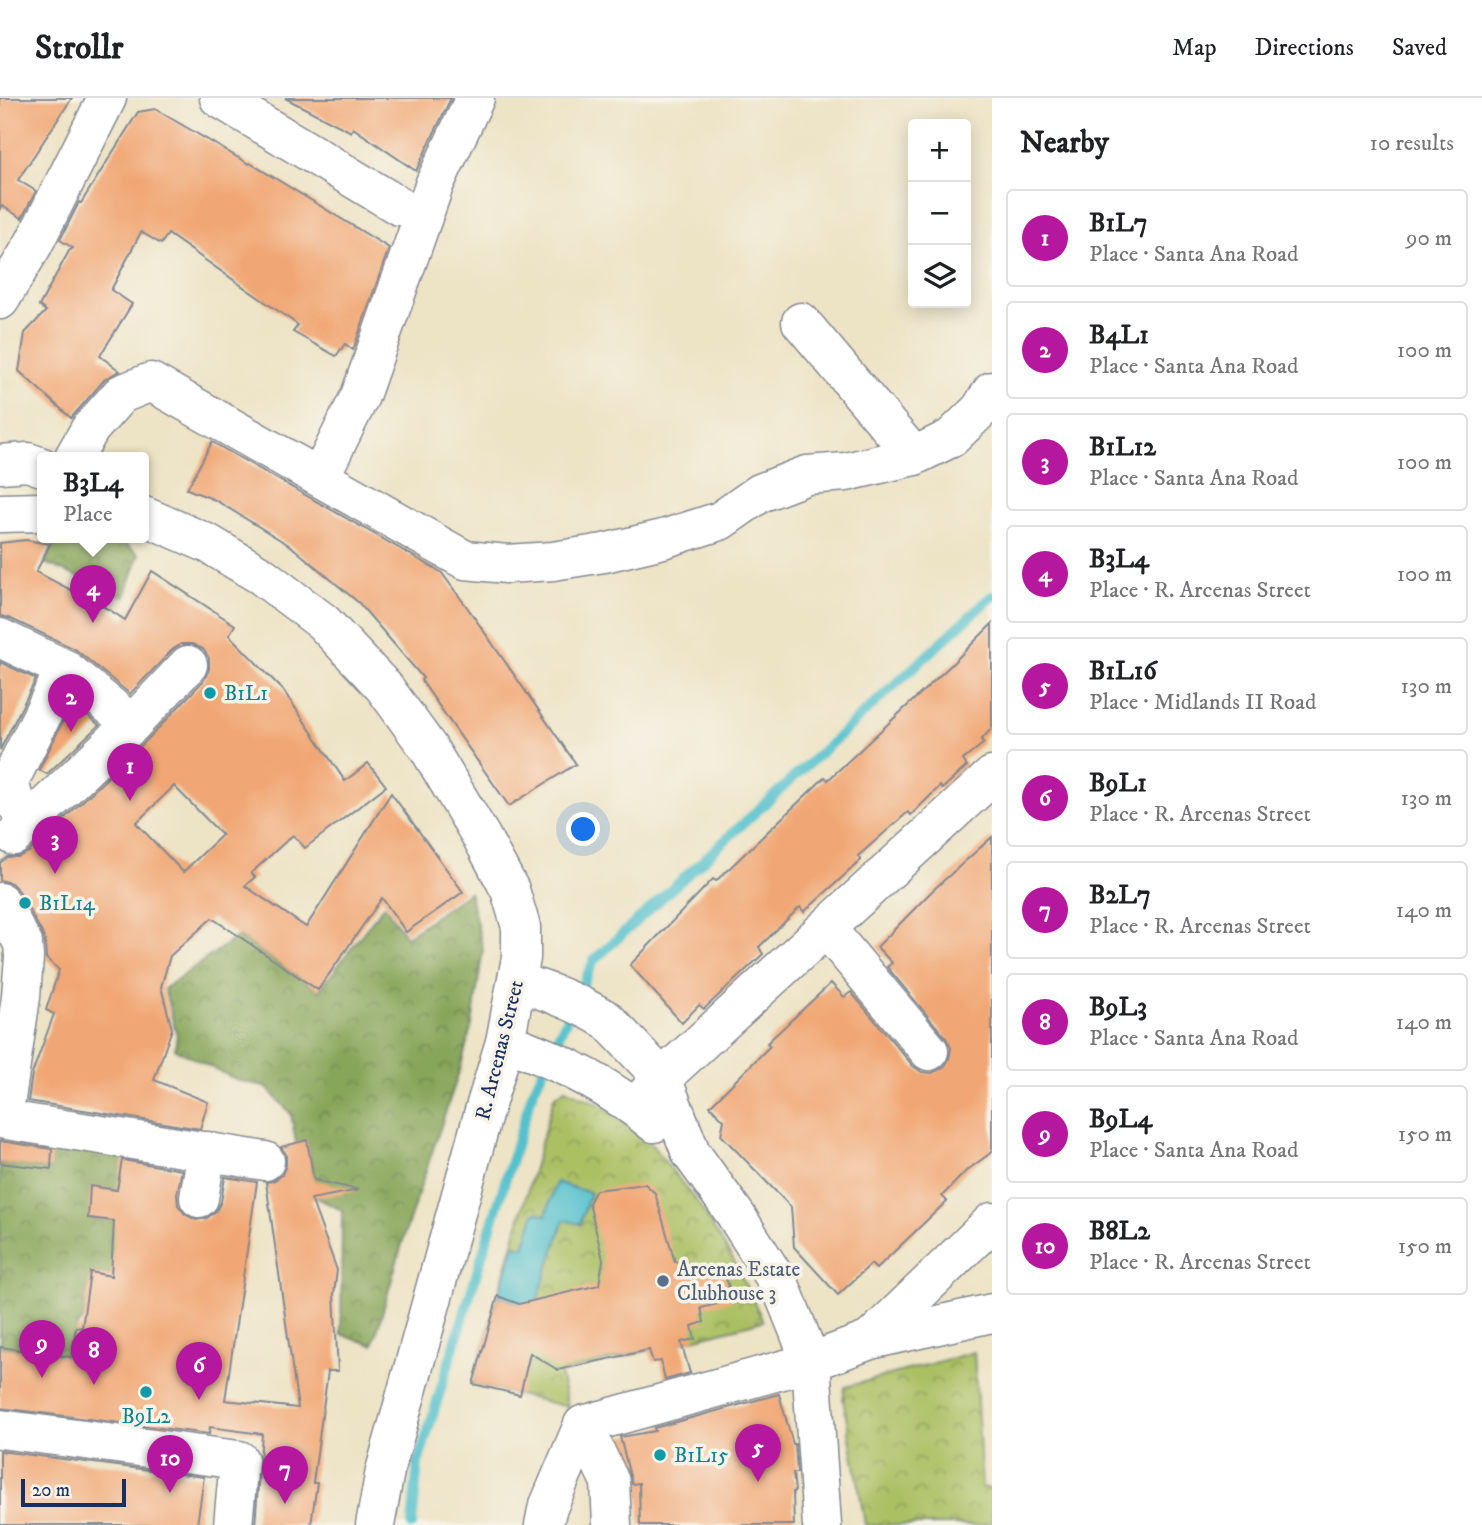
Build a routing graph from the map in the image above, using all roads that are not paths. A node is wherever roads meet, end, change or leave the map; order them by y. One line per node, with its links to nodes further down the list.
1 (107, 98): 5 (street)
2 (219, 98): 4 (street)
3 (475, 98): 12 (street)
4 (399, 206)
5 (0, 300)
6 (800, 322): 9 (street)
7 (992, 391): 9 (street)
8 (77, 452): 12 (street)
9 (914, 456): 12 (street)
10 (0, 464): 11 (street)
11 (37, 465)
12 (320, 477)
13 (37, 512): 14 (street)
14 (0, 513)
15 (149, 518): 23 (street, R. Arcenas Street)
16 (0, 638): 18 (street)
17 (188, 665): 19 (street)
18 (65, 669): 19 (street); 19 (street)
19 (132, 724)
20 (992, 776): 22 (street)
21 (0, 902): 24 (street)
22 (826, 928): 26 (street); 27 (street)
23 (526, 985): 25 (street, R. Arcenas Street); 27 (street)
24 (10, 996): 29 (street)
25 (511, 1044): 28 (street); 41 (street, R. Arcenas Street)
26 (929, 1051)
27 (662, 1078): 28 (street); 31 (street)
28 (635, 1107): 31 (street)
29 (1, 1119): 30 (street)
30 (206, 1151): 32 (street); 33 (street)
31 (691, 1153): 37 (street)
32 (265, 1161)
33 (198, 1198)
34 (992, 1222): 36 (street)
35 (992, 1313): 36 (street)
36 (870, 1340): 37 (street)
37 (811, 1362): 38 (street); 44 (street)
38 (583, 1425): 42 (street); 43 (street)
39 (0, 1429): 40 (street)
40 (233, 1525)
41 (375, 1525)
42 (544, 1525)
43 (612, 1525)
44 (822, 1525)

